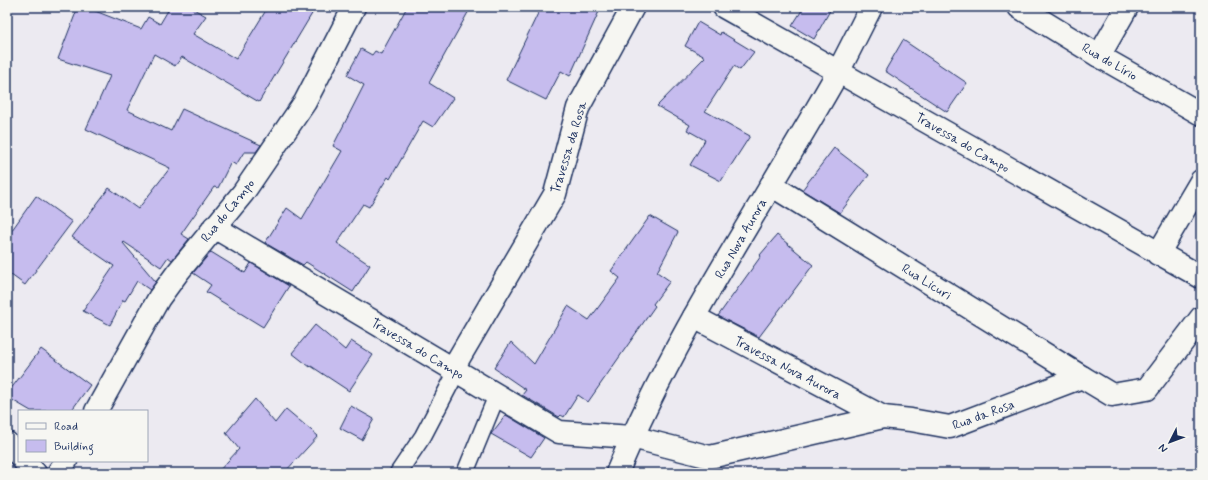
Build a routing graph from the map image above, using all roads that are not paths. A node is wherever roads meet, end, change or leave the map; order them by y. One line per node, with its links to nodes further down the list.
1 (354, 7): 12 (street, Rua do Campo)
2 (633, 7): 17 (street, Travessa da Rosa)
3 (724, 7): 8 (street, Travessa do Campo)
4 (871, 7): 8 (street, Rua Nova Aurora)
5 (1020, 7): 7 (street, Rua do Lírio)
6 (1127, 7): 7 (street)
7 (1099, 56): 9 (street, Rua do Lírio)
8 (838, 71): 11 (street, Rua Nova Aurora); 13 (street, Travessa do Campo)
9 (1201, 114)
10 (1201, 181): 13 (street)
11 (771, 185): 15 (street, Rua Nova Aurora); 18 (street, Rua Licuri)
12 (214, 227): 17 (street, Travessa do Campo); 20 (street, Rua do Campo)
13 (1158, 254): 14 (street, Travessa do Campo)
14 (1201, 277)
15 (694, 317): 21 (street, Travessa Nova Aurora); 22 (street, Rua Nova Aurora)
16 (1201, 318): 18 (street)
17 (455, 370): 19 (street, Travessa do Campo); 27 (lane)
18 (1082, 377): 21 (street, Rua da Rosa)
19 (497, 395): 22 (street, Travessa do Campo); 28 (lane)
20 (97, 410)
21 (883, 418): 22 (street, Rua da Rosa)
22 (632, 437): 29 (street, Rua Nova Aurora)
23 (7, 443): 24 (street)
24 (18, 455)
25 (25, 462): 26 (street)
26 (36, 473)
27 (398, 473)
28 (464, 473)
29 (617, 473)

